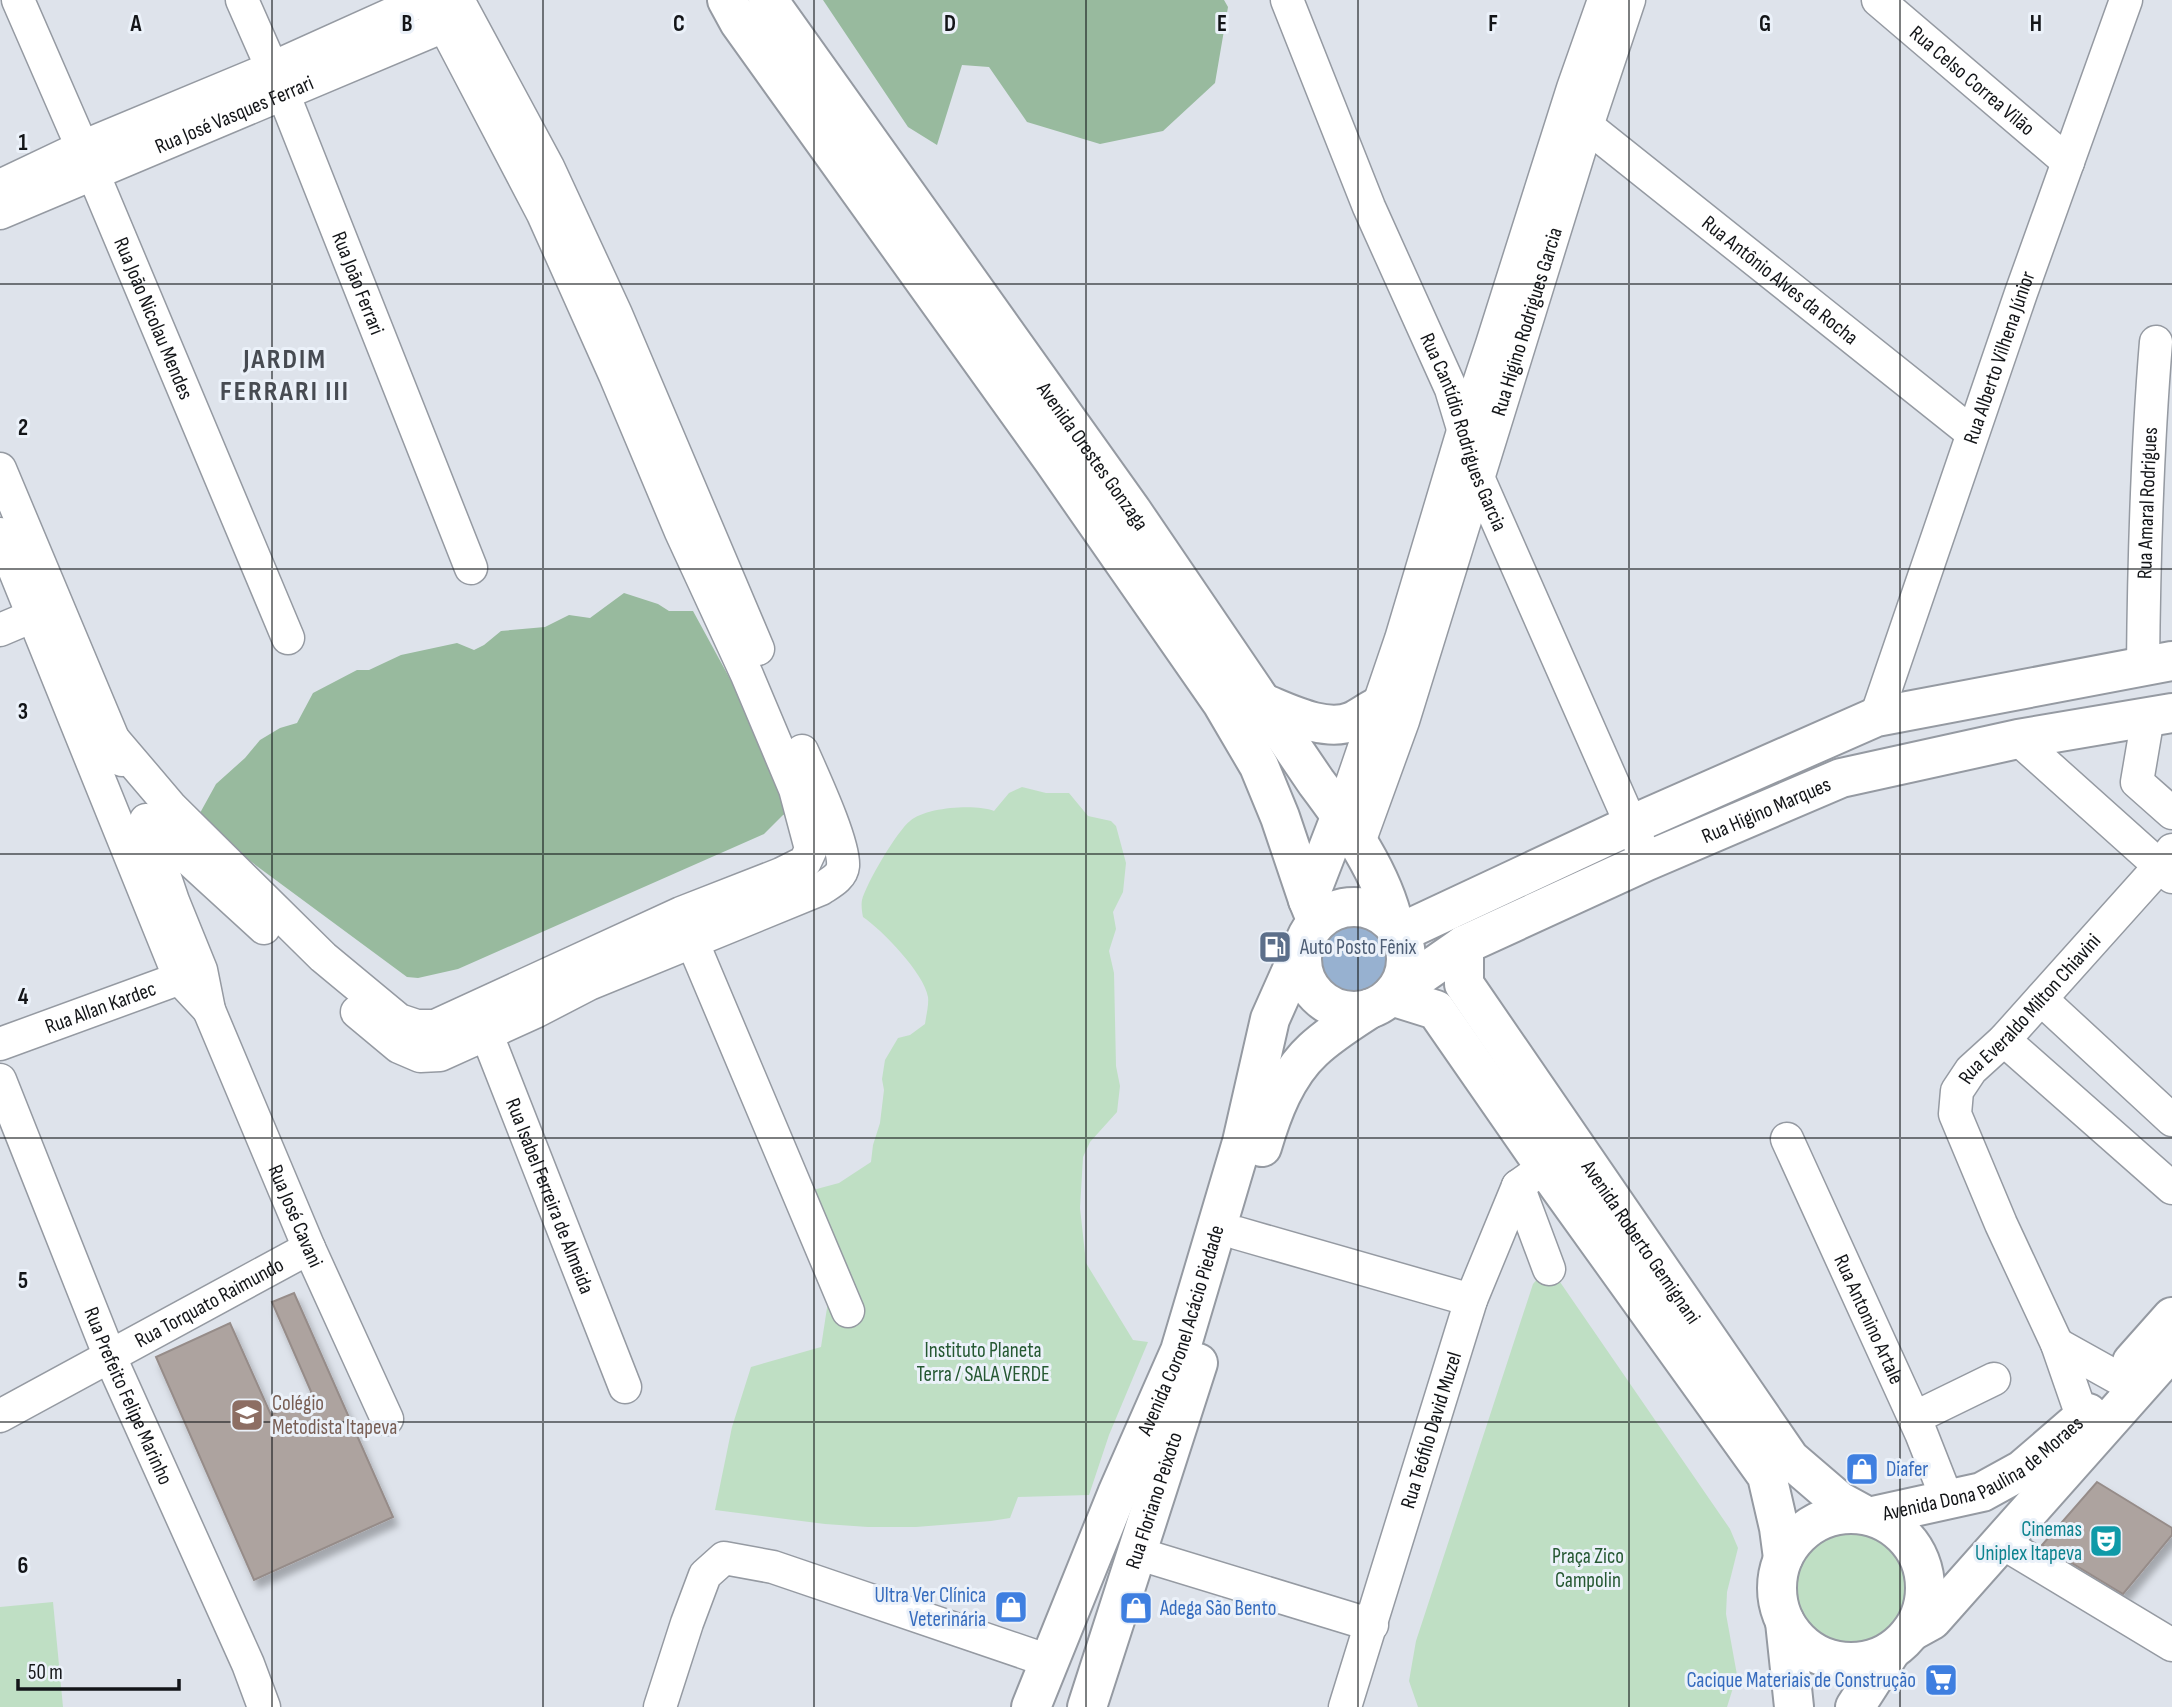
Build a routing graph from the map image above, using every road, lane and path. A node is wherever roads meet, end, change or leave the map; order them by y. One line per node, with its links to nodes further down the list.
1 (18, 0): 14 (street, Rua João Nicolau Mendes)
2 (242, 0): 12 (street, Rua João Ferrari)
3 (425, 0): 11 (street); 12 (street, Rua José Vasques Ferrari)
4 (727, 0): 42 (main road, Avenida Orestes Gonzaga)
5 (768, 0): 29 (main road, Avenida Orestes Gonzaga)
6 (1287, 0): 19 (street, Rua Cantídio Rodrigues Garcia)
7 (1604, 0): 19 (street, Rua Higino Rodrigues Garcia)
8 (1629, 0): 13 (street, Rua Higino Rodrigues Garcia)
9 (1878, 0): 15 (street, Rua Celso Correa Vilão)
10 (2126, 0): 15 (street, Rua Alberto Vilhena Júnior)
11 (457, 14): 12 (street, Rua José Vasques Ferrari); 43 (street)
12 (277, 80): 14 (street, Rua José Vasques Ferrari); 24 (street, Rua João Ferrari)
13 (1587, 126): 20 (street, Rua Antônio Alves da Rocha); 22 (street, Rua Higino Rodrigues Garcia)
14 (87, 160): 16 (street, Rua José Vasques Ferrari); 17 (street, Rua José Vasques Ferrari); 27 (street, Rua João Nicolau Mendes)
15 (2067, 162): 20 (street, Rua Alberto Vilhena Júnior)
16 (0, 186)
17 (0, 213)
18 (2156, 342): 28 (street, Rua Amaral Rodrigues)
19 (1463, 431): 22 (street, Rua Cantídio Rodrigues Garcia); 30 (street, Rua Higino Rodrigues Garcia)
20 (1972, 433): 32 (street, Rua Alberto Vilhena Júnior)
21 (0, 469): 34 (street)
22 (1477, 475): 38 (street, Rua Cantídio Rodrigues Garcia); 39 (street, Rua Higino Rodrigues Garcia)
23 (0, 534): 25 (street)
24 (471, 568)
25 (33, 616): 26 (street); 46 (street)
26 (0, 630)
27 (288, 638)
28 (2157, 664): 32 (main road, Rua Higino Marques)
29 (1263, 703): 30 (main road); 39 (main road, Avenida Orestes Gonzaga)
30 (1377, 707): 39 (street, Rua Higino Rodrigues Garcia)
31 (2160, 715): 33 (main road, Rua Higino Marques); 36 (street)
32 (1876, 717): 35 (main road); 38 (main road, Rua Higino Marques)
33 (2018, 739): 35 (main road, Rua Higino Marques); 41 (street)
34 (115, 741): 37 (street); 49 (street)
35 (1884, 768): 40 (main road, Rua Higino Marques)
36 (2172, 813)
37 (146, 820): 46 (street); 49 (street)
38 (1631, 825): 40 (street, Rua Cantídio Rodrigues Garcia); 44 (main road, Rua Higino Marques)
39 (1350, 830): 42 (main road, Avenida Coronel Acácio Piedade); 44 (main road, Avenida Orestes Gonzaga)
40 (1647, 861): 45 (main road, Rua Higino Marques)
41 (2168, 865): 47 (street, Rua Everaldo Milton Chiavini)
42 (1309, 923): 44 (main road); 48 (main road); 82 (main road, Avenida Coronel Acácio Piedade)
43 (687, 928): 49 (street); 61 (street)
44 (1397, 929): 48 (main road)
45 (1464, 945): 48 (main road, Rua Higino Marques); 74 (main road, Avenida Roberto Gemignani)
46 (190, 974): 51 (street, Rua Allan Kardec); 58 (street, Rua José Cavani)
47 (2041, 999): 50 (street, Rua Everaldo Milton Chiavini); 53 (street)
48 (1381, 1002): 55 (main road, Avenida Roberto Gemignani); 57 (main road, Rua Floriano Peixoto)
49 (477, 1023): 68 (street, Rua Isabel Ferreira de Almeida)
50 (2004, 1040): 56 (street); 63 (street, Rua Everaldo Milton Chiavini)
51 (0, 1044)
52 (0, 1080): 65 (street, Rua Prefeito Felipe Marinho)
53 (2172, 1121)
54 (1787, 1139): 70 (street, Rua Antonino Artale)
55 (1532, 1177): 59 (street); 60 (street, Rua Teófilo David Muzel); 77 (main road, Avenida Roberto Gemignani)
56 (2172, 1188)
57 (1237, 1233): 60 (street); 76 (main road, Rua Floriano Peixoto)
58 (309, 1248): 65 (street, Rua Torquato Raimundo); 71 (street, Rua José Cavani)
59 (1549, 1269)
60 (1471, 1300): 79 (street, Rua Teófilo David Muzel)
61 (848, 1311)
62 (2172, 1317): 66 (main road, Avenida Dona Paulina de Moraes)
63 (2056, 1344): 66 (street); 72 (street, Rua Everaldo Milton Chiavini)
64 (2172, 1350): 75 (main road, Avenida Dona Paulina de Moraes)
65 (110, 1357): 69 (street, Rua Torquato Raimundo); 83 (street, Rua Prefeito Felipe Marinho)
66 (2118, 1378): 72 (main road, Avenida Dona Paulina de Moraes)
67 (1994, 1379): 70 (street)
68 (625, 1387)
69 (0, 1416)
70 (1914, 1418): 73 (street, Rua Antonino Artale)
71 (387, 1419)
72 (2083, 1419): 73 (main road, Avenida Dona Paulina de Moraes)
73 (1947, 1499): 74 (main road, Avenida Dona Paulina de Moraes)
74 (1867, 1515): 77 (main road); 80 (main road)
75 (2001, 1542): 80 (main road, Avenida Dona Paulina de Moraes); 81 (street)
76 (1136, 1553): 79 (street); 86 (main road, Rua Floriano Peixoto)
77 (1783, 1558): 78 (main road)
78 (1785, 1622): 80 (main road); 88 (main road)
79 (1372, 1625): 87 (street, Rua Teófilo David Muzel)
80 (1901, 1641): 89 (main road, Avenida Dona Paulina de Moraes)
81 (2172, 1645)
82 (1049, 1661): 84 (street); 85 (main road, Avenida Coronel Acácio Piedade)
83 (264, 1707)
84 (660, 1707)
85 (1031, 1707)
86 (1087, 1707)
87 (1345, 1707)
88 (1794, 1707)
89 (1855, 1707)

